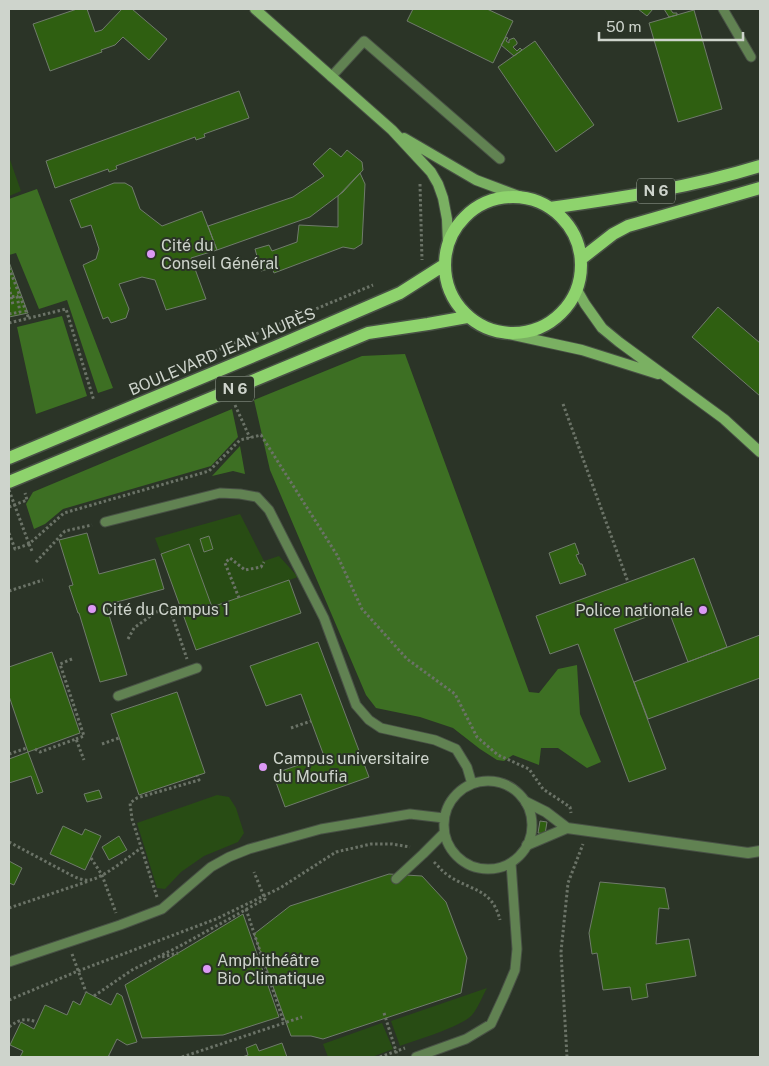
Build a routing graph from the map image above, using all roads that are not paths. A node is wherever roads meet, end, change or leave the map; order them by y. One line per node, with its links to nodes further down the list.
1 (255, 9): 4 (street)
2 (723, 9): 3 (lane)
3 (751, 57)
4 (331, 76): 5 (street); 6 (lane)
5 (392, 130): 9 (street); 11 (street)
6 (500, 159)
7 (760, 166): 10 (main road, N 6)
8 (760, 188): 12 (main road, N 6)
9 (524, 198): 10 (main road); 11 (main road)
10 (550, 208): 12 (main road)
11 (448, 244): 13 (main road)
12 (582, 259): 14 (main road)
13 (444, 265): 15 (main road); 19 (main road, BOULEVARD JEAN JAURÈS / N 6)
14 (577, 290): 16 (main road); 17 (street)
15 (467, 316): 16 (main road); 20 (main road, N 6)
16 (504, 333): 17 (street)
17 (669, 377): 18 (street)
18 (760, 452)
19 (9, 458)
20 (9, 482)
21 (105, 522): 24 (lane)
22 (197, 668): 23 (lane)
23 (118, 696)
24 (472, 784): 25 (lane); 26 (lane)
25 (526, 802): 27 (street); 29 (lane)
26 (444, 818): 28 (lane); 33 (lane)
27 (571, 828): 29 (street); 30 (street)
28 (444, 832): 31 (lane); 32 (lane)
29 (527, 845): 31 (lane)
30 (760, 851)
31 (511, 863): 34 (lane)
32 (396, 879)
33 (9, 962)
34 (416, 1057)

